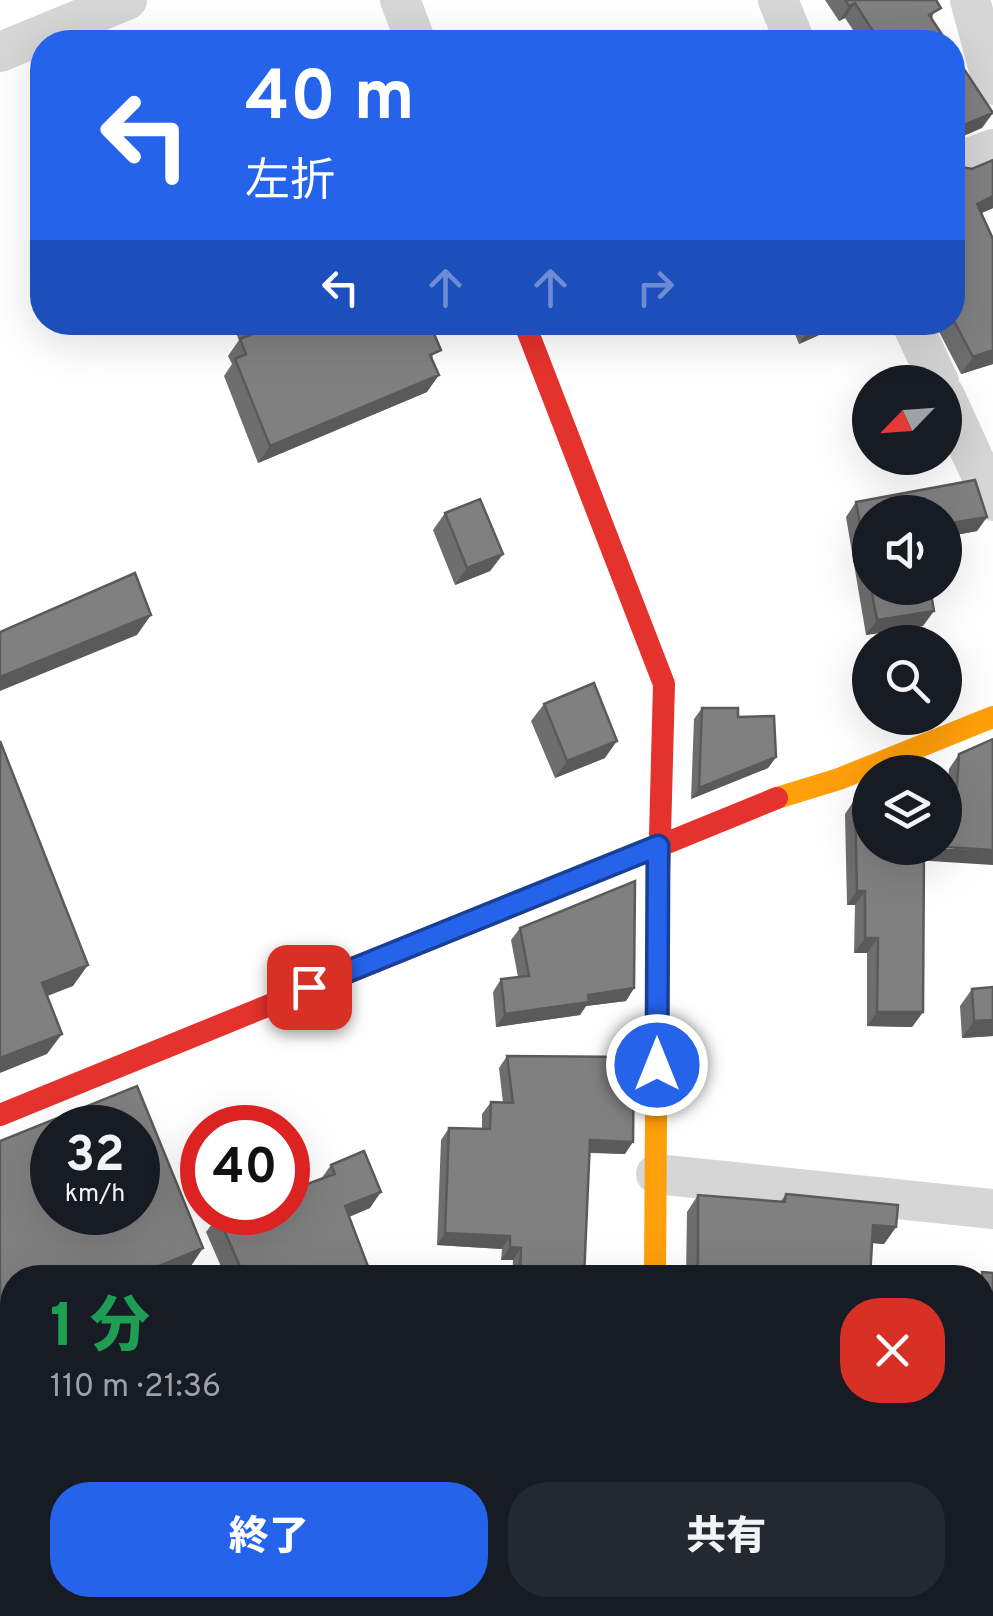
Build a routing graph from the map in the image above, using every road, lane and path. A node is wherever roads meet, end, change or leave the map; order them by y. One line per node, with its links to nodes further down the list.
1 (127, 0): 5 (street)
2 (400, 0): 6 (street)
3 (778, 0): 7 (street)
4 (970, 0): 10 (street)
5 (54, 30)
6 (411, 30)
7 (789, 30)
8 (30, 40): 9 (street)
9 (0, 52)
10 (993, 85)
11 (993, 149): 12 (street)
12 (965, 159)
13 (536, 335): 19 (street)
14 (917, 335): 15 (street)
15 (931, 365)
16 (962, 433): 17 (street)
17 (993, 501)
18 (993, 717): 19 (street)
19 (658, 846): 20 (street); 21 (street)
20 (0, 1115)
21 (656, 1174): 22 (street); 23 (street)
22 (993, 1210)
23 (655, 1265)

